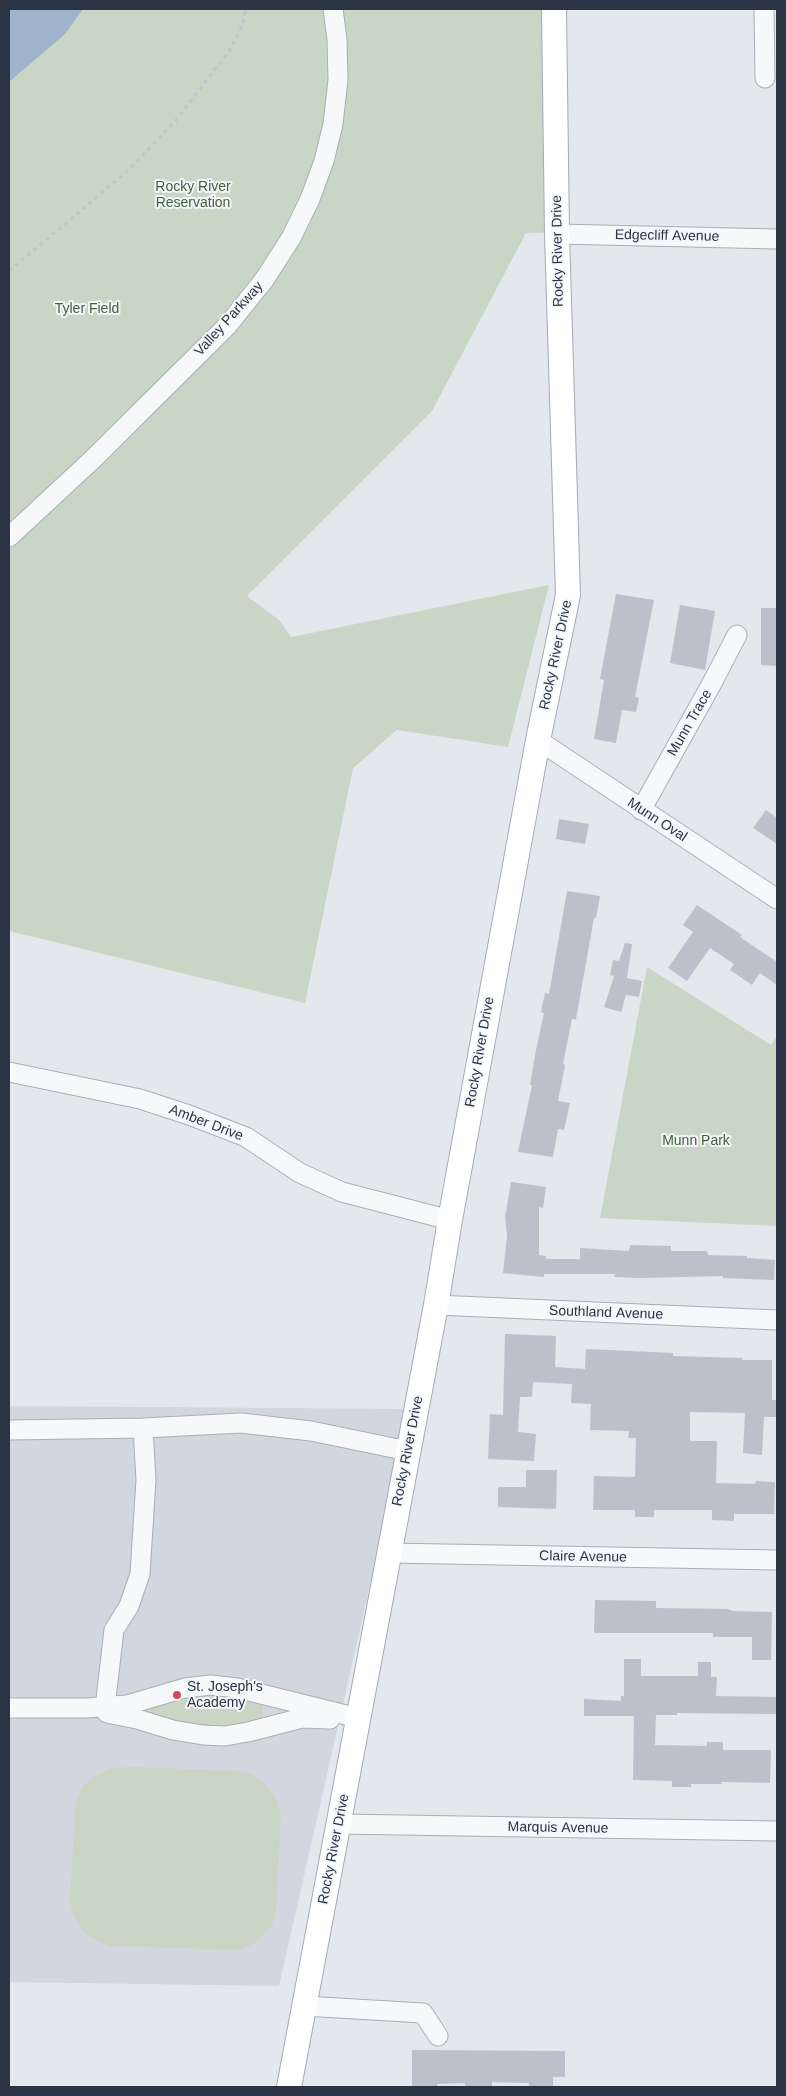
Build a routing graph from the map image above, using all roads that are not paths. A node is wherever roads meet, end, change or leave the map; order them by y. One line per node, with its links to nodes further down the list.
1 (333, 9): 7 (street, Valley Parkway)
2 (554, 9): 5 (main road, Rocky River Drive)
3 (764, 9): 4 (street)
4 (765, 78)
5 (557, 234): 6 (street, Edgecliff Avenue); 9 (main road, Rocky River Drive)
6 (777, 239)
7 (9, 537)
8 (737, 634): 10 (street, Munn Trace)
9 (538, 740): 10 (street, Munn Oval); 13 (main road, Rocky River Drive)
10 (641, 810): 11 (street, Munn Oval)
11 (777, 899)
12 (9, 1072): 13 (street, Amber Drive)
13 (450, 1220): 14 (main road, Rocky River Drive)
14 (436, 1305): 15 (street, Southland Avenue); 18 (main road, Rocky River Drive)
15 (777, 1320)
16 (143, 1428): 17 (street); 18 (street); 22 (street)
17 (9, 1430)
18 (408, 1451): 19 (main road, Rocky River Drive)
19 (389, 1553): 20 (street, Claire Avenue); 23 (main road, Rocky River Drive)
20 (777, 1560)
21 (9, 1708): 22 (street)
22 (96, 1708): 23 (street); 23 (street)
23 (358, 1718): 24 (main road, Rocky River Drive)
24 (338, 1824): 25 (street, Marquis Avenue); 26 (main road, Rocky River Drive)
25 (777, 1831)
26 (304, 2006): 27 (street); 28 (main road, Rocky River Drive)
27 (438, 2036)
28 (290, 2087)

